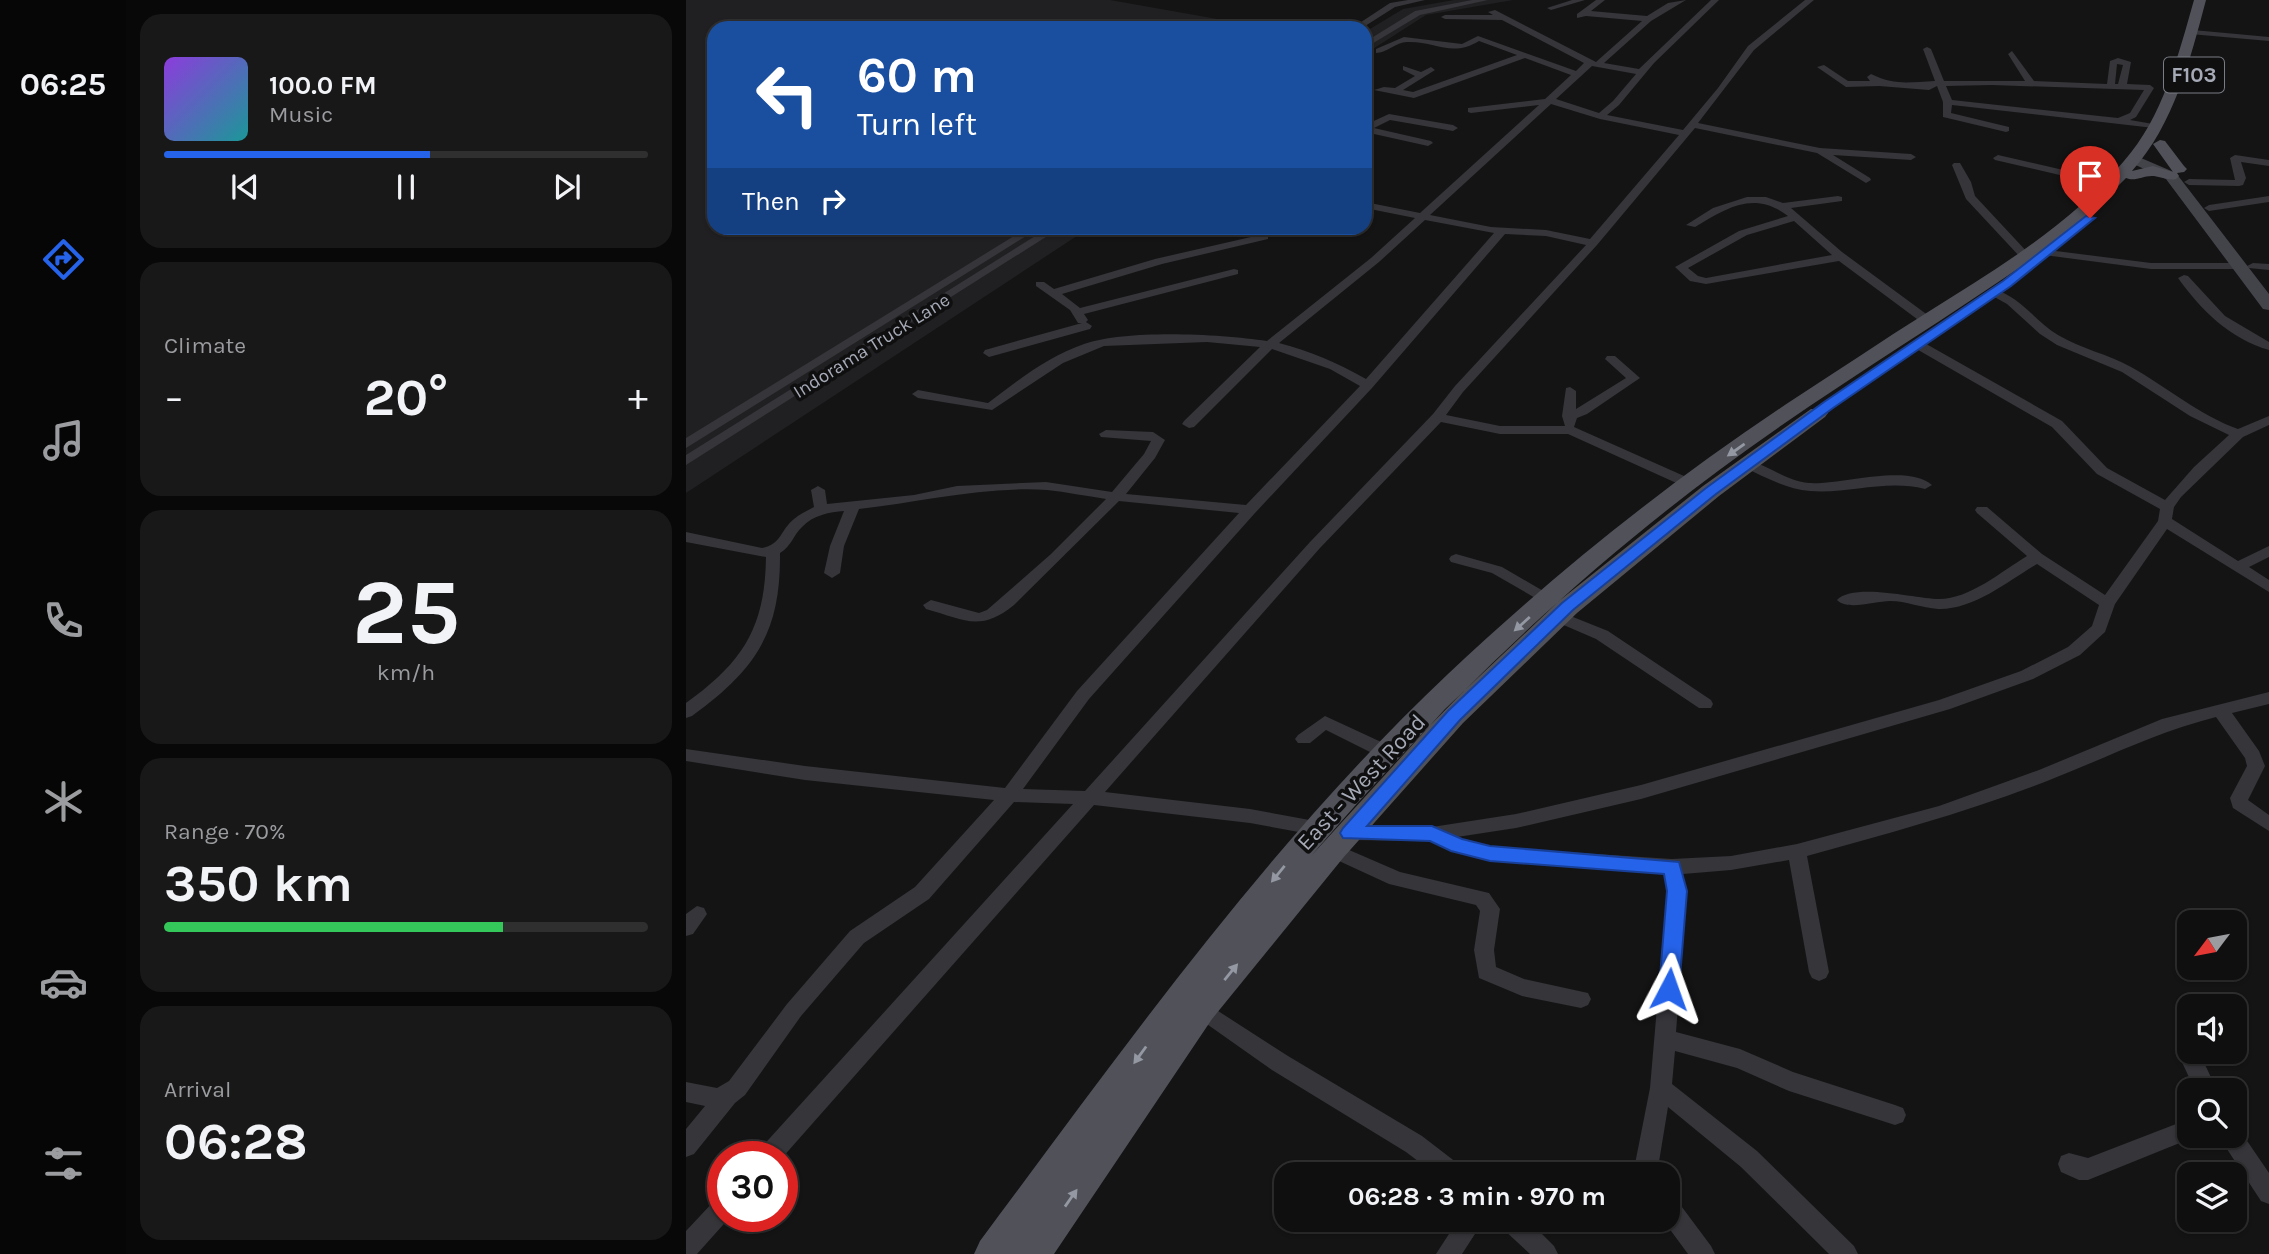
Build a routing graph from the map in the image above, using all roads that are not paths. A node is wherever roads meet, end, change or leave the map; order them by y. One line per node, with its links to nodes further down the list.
1 (1400, 0): 17 (street)
2 (1421, 0): 18 (street)
3 (1484, 0): 21 (street)
4 (1581, 0): 10 (street)
5 (1601, 0): 12 (street)
6 (1682, 0): 15 (street)
7 (1810, 0): 48 (street)
8 (2202, 0): 19 (main road, F103)
9 (1710, 1): 31 (street)
10 (1550, 8)
11 (1492, 12): 14 (street)
12 (1584, 13): 15 (street); 16 (street)
13 (1445, 18): 14 (street)
14 (1501, 18): 27 (street)
15 (1651, 19): 27 (street)
16 (1576, 20)
17 (1356, 21)
18 (1367, 21)
19 (2199, 32): 20 (street); 23 (main road, F103); 49 (main road, F103)
20 (2269, 38)
21 (1372, 42)
22 (1927, 49): 38 (street)
23 (2201, 50)
24 (1378, 51): 26 (street)
25 (2012, 54): 35 (street)
26 (1526, 55): 32 (street); 39 (street)
27 (1594, 64): 31 (street); 32 (street)
28 (1821, 67): 38 (street)
29 (1406, 68): 33 (street)
30 (1431, 70): 33 (street)
31 (1640, 72): 46 (street)
32 (1576, 74): 41 (street)
33 (1422, 76): 39 (street)
34 (2001, 82): 35 (street); 38 (street); 43 (street)
35 (2031, 83): 36 (street)
36 (2111, 85): 37 (street); 37 (street)
37 (2122, 85): 47 (street)
38 (1941, 86): 42 (street)
39 (1399, 89): 40 (street)
40 (1378, 90)
41 (1552, 101): 44 (street); 46 (street); 70 (street)
42 (1948, 102): 43 (street); 52 (street)
43 (2007, 108): 47 (street)
44 (1471, 110)
45 (2177, 115): 59 (main road, F103)
46 (1600, 117): 54 (street)
47 (2121, 120): 49 (street)
48 (1691, 124): 54 (street); 56 (street)
49 (2154, 125): 59 (main road, F103)
50 (1372, 126): 51 (street)
51 (1453, 128)
52 (2006, 129)
53 (1372, 131): 55 (street)
54 (1684, 134): 77 (street)
55 (1428, 143)
56 (1820, 151): 57 (street); 63 (street)
57 (1912, 157)
58 (1998, 158): 59 (street)
59 (2139, 161): 62 (main road); 62 (main road); 78 (main road, East - West Road / F103)
60 (2269, 163): 64 (street)
61 (1957, 165): 78 (street)
62 (2175, 172): 64 (main road); 80 (main road)
63 (1866, 180)
64 (2189, 182): 69 (main road)
65 (1839, 199): 68 (street)
66 (2269, 199): 69 (street)
67 (1372, 206): 70 (street)
68 (1782, 206): 71 (street); 72 (street)
69 (2209, 208): 80 (main road)
70 (1421, 216): 73 (street); 92 (street)
71 (1794, 217): 79 (street); 79 (street)
72 (1691, 225)
73 (1502, 231): 77 (street); 97 (street)
74 (1023, 235): 106 (street)
75 (1044, 235): 107 (street, Indorama Truck Lane)
76 (1264, 237): 86 (street)
77 (1593, 243): 100 (street)
78 (2036, 255): 80 (street); 85 (main road, East - West Road / F103); 89 (main road, East - West Road / F103)
79 (1842, 257): 89 (street)
80 (2254, 266): 84 (main road); 87 (main road)
81 (1234, 272): 88 (street)
82 (2184, 278): 94 (street)
83 (1040, 284): 86 (street)
84 (2269, 287)
85 (1993, 292): 93 (main road, East - West Road / F103); 105 (street)
86 (1053, 293): 88 (street)
87 (2269, 305)
88 (1076, 312): 90 (street)
89 (1925, 319): 109 (main road, East - West Road / F103, one-way to 109)
90 (1086, 326): 91 (street); 95 (street)
91 (1103, 342): 92 (street); 99 (street)
92 (1270, 344): 97 (street); 103 (street)
93 (1917, 344): 108 (main road, East - West Road / F103); 117 (street)
94 (2269, 346)
95 (989, 353)
96 (1611, 359): 102 (street)
97 (1368, 385): 115 (street)
98 (1570, 391): 102 (street)
99 (918, 394)
100 (1438, 417): 102 (street); 138 (street)
101 (2269, 420): 105 (street)
102 (1570, 423): 109 (street)
103 (1189, 424)
104 (1106, 434): 112 (street)
105 (2238, 434): 117 (street)
106 (686, 444)
107 (686, 461)
108 (1748, 464): 110 (street); 129 (main road, East - West Road / F103)
109 (1688, 483): 129 (main road, East - West Road / F103)
110 (1925, 485)
111 (818, 490): 114 (street)
112 (1114, 497): 113 (street); 115 (street); 128 (street)
113 (854, 505): 114 (street); 124 (street)
114 (821, 509): 119 (street)
115 (1250, 510): 137 (street)
116 (1982, 510): 121 (street)
117 (2166, 514): 123 (street); 127 (street)
118 (686, 537): 119 (street)
119 (773, 551): 133 (street)
120 (2269, 551): 123 (street)
121 (2038, 558): 126 (street); 127 (street)
122 (1456, 559): 129 (street)
123 (2238, 567): 125 (street)
124 (832, 573)
125 (2269, 587)
126 (1845, 600)
127 (2107, 603): 141 (street)
128 (931, 605)
129 (1553, 607): 131 (street); 135 (main road, East - West Road / F103, one-way to 135); 142 (main road, East - West Road / F103)
130 (2269, 698): 132 (street)
131 (1705, 704)
132 (2221, 711): 139 (street); 143 (street)
133 (686, 712)
134 (1304, 739): 135 (street)
135 (1387, 752): 140 (main road, East - West Road / F103)
136 (686, 755): 137 (street)
137 (1009, 795): 138 (street); 151 (street)
138 (1088, 798): 140 (street); 154 (street)
139 (2269, 824)
140 (1315, 828): 166 (main road, East - West Road / F103, one-way to 166)
141 (1432, 834): 142 (street); 144 (street)
142 (1341, 842): 146 (street); 147 (main road, East - West Road / F103, one-way to 142)
143 (1797, 851): 144 (street); 145 (street)
144 (1672, 867): 148 (street)
145 (1819, 972)
146 (1581, 999)
147 (1201, 1009): 157 (street); 167 (main road, East - West Road / F103, one-way to 147)
148 (1665, 1038): 149 (street); 152 (street)
149 (1661, 1088): 158 (street); 171 (street)
150 (686, 1092): 151 (street)
151 (727, 1096): 155 (street)
152 (1895, 1115)
153 (2177, 1134): 159 (street)
154 (782, 1141)
155 (686, 1146)
156 (2239, 1148): 160 (street)
157 (1438, 1162)
158 (1646, 1162)
159 (2069, 1164)
160 (2269, 1193)
161 (1680, 1223): 170 (street)
162 (707, 1226): 165 (street)
163 (1464, 1232): 168 (street)
164 (1525, 1232): 169 (street)
165 (686, 1249)
166 (993, 1254)
167 (1032, 1254)
168 (1448, 1254)
169 (1546, 1254)
170 (1703, 1254)
171 (1846, 1254)

